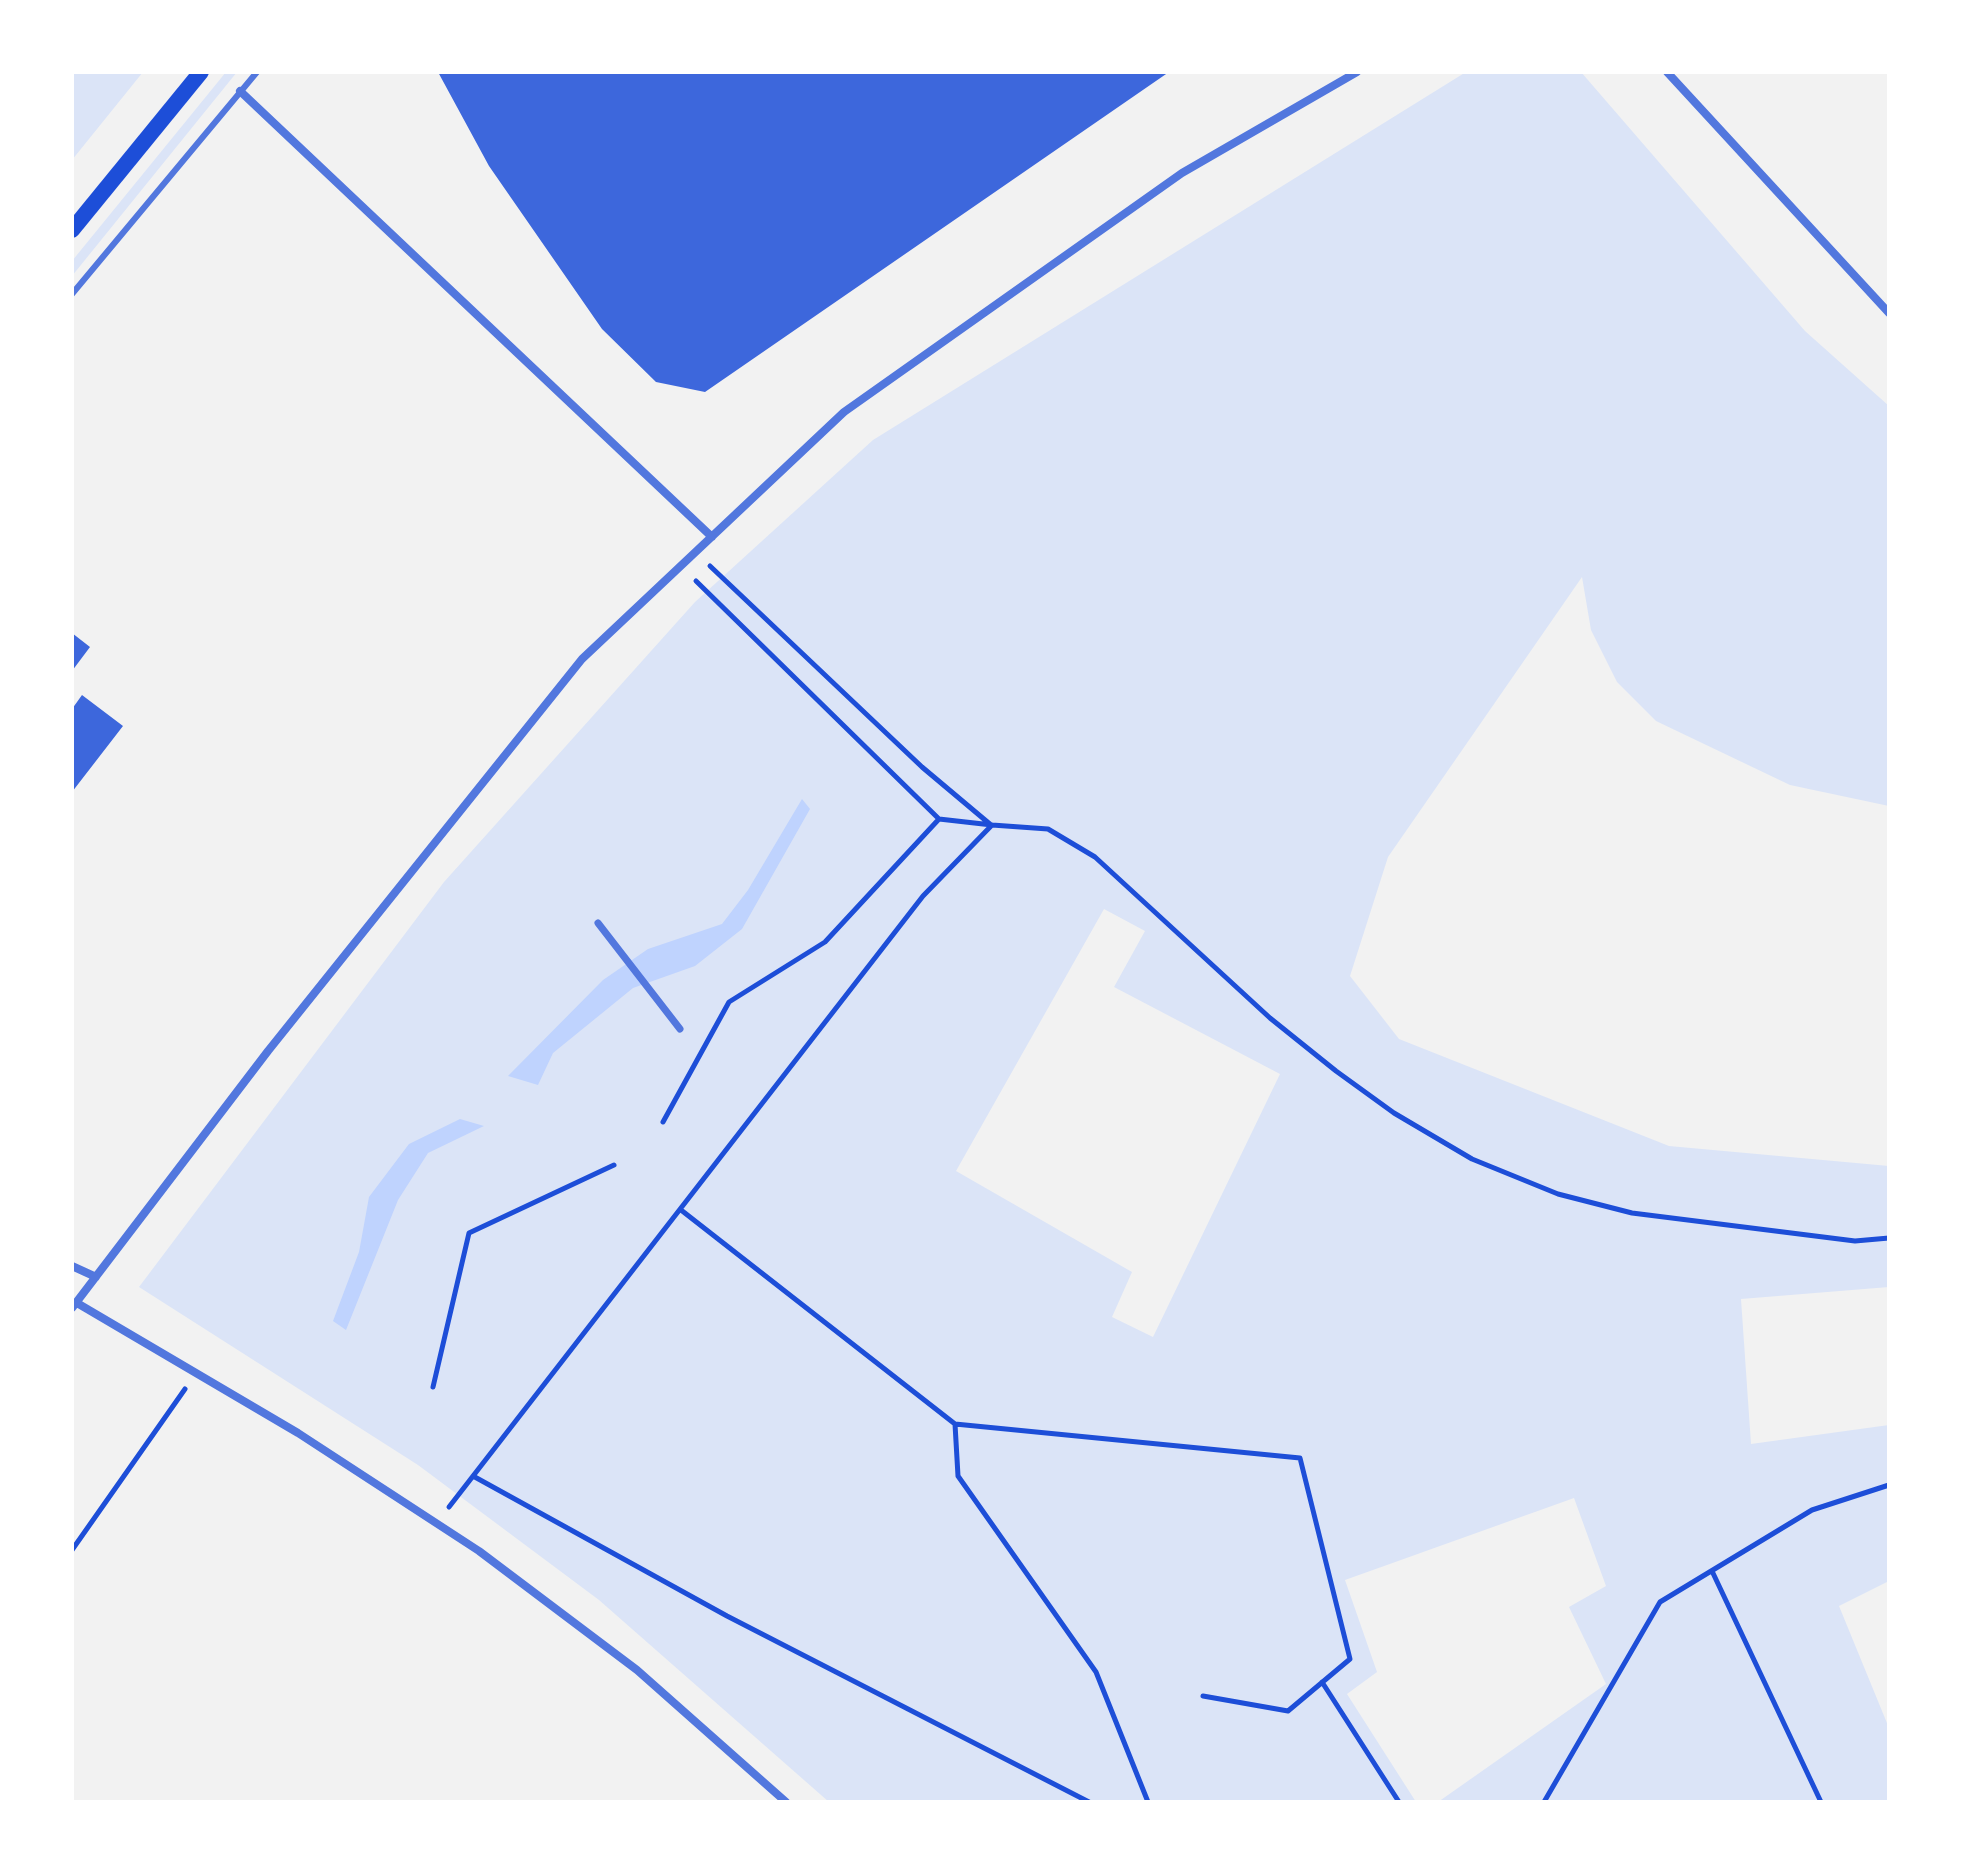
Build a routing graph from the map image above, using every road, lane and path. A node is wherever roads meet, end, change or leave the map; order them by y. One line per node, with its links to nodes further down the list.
1 (201, 72): 6 (main road)
2 (257, 72): 5 (lane)
3 (1357, 72): 9 (street)
4 (1667, 72): 8 (street)
5 (240, 91): 7 (lane); 9 (street)
6 (72, 230)
7 (72, 294)
8 (1889, 313)
9 (712, 537): 10 (street)
10 (695, 552): 11 (street); 13 (path)
11 (680, 567): 12 (path); 21 (street)
12 (939, 819): 13 (path); 16 (path)
13 (992, 825): 18 (path); 19 (path)
14 (598, 923): 15 (street)
15 (680, 1029)
16 (663, 1122)
17 (614, 1165): 24 (path)
18 (681, 1210): 25 (path); 26 (path)
19 (1889, 1238)
20 (72, 1266): 21 (street)
21 (96, 1277): 22 (street)
22 (74, 1306): 23 (street)
23 (197, 1372): 28 (street); 29 (path)
24 (433, 1387)
25 (955, 1424): 31 (path); 35 (path)
26 (473, 1476): 28 (path); 34 (path)
27 (1889, 1485): 30 (path)
28 (436, 1523): 33 (street)
29 (72, 1550)
30 (1712, 1571): 37 (path); 38 (path)
31 (1322, 1682): 32 (path); 36 (path)
32 (1203, 1696)
33 (786, 1802)
34 (1089, 1802)
35 (1148, 1802)
36 (1399, 1802)
37 (1544, 1802)
38 (1821, 1802)

